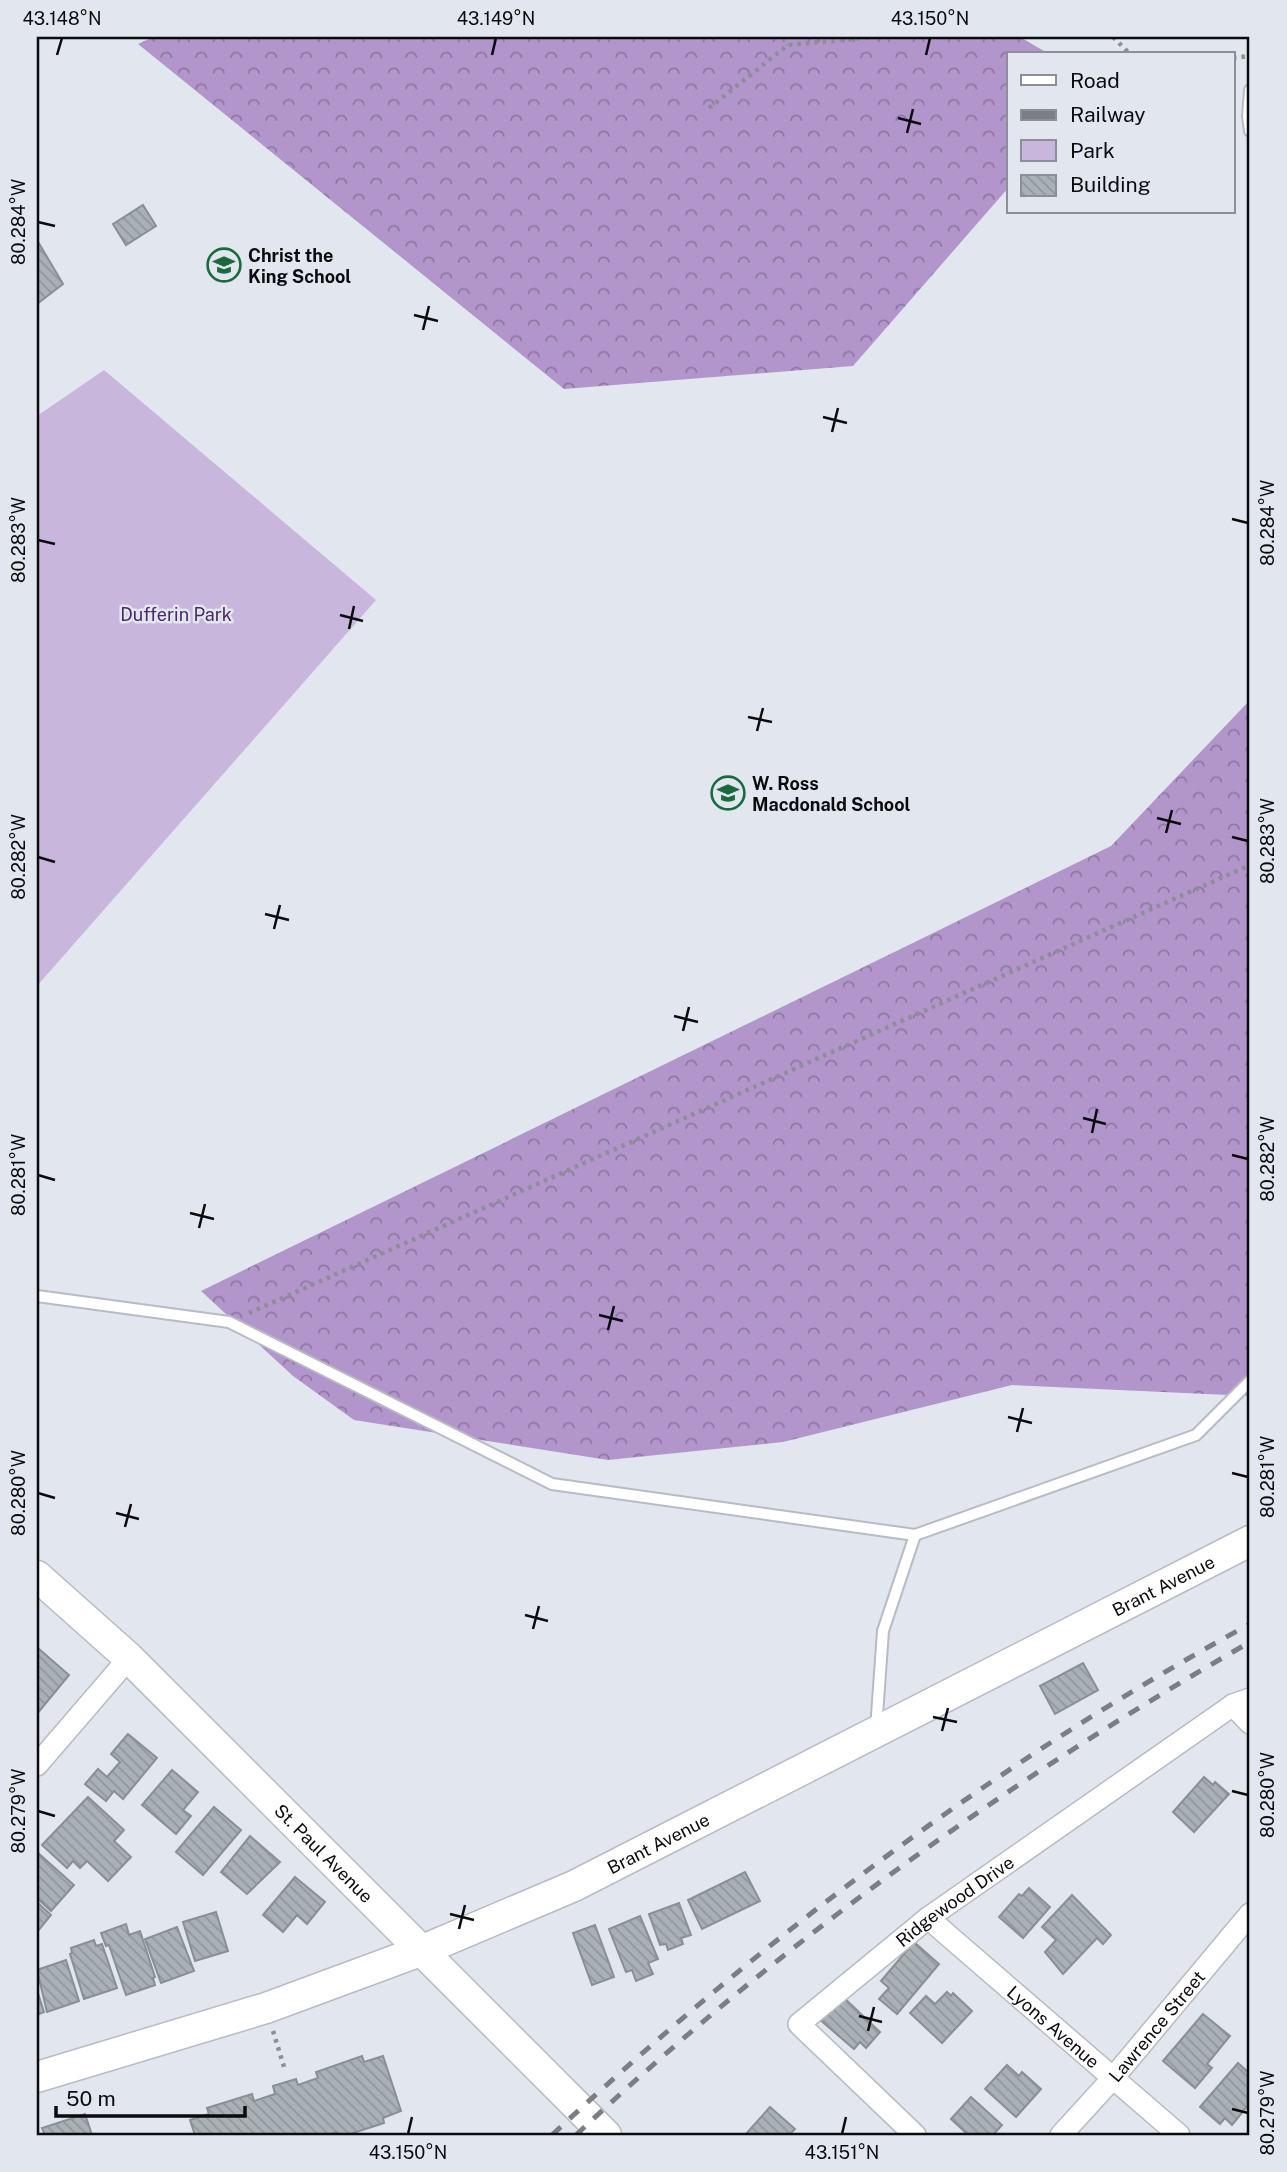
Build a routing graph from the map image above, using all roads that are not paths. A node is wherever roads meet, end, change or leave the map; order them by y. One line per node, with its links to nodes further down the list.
1 (1250, 90): 2 (lane)
2 (1250, 131)
3 (37, 1296): 5 (lane)
4 (1250, 1381): 5 (lane)
5 (915, 1535): 11 (lane)
6 (1250, 1541): 11 (main road, Brant Avenue)
7 (37, 1576): 8 (main road, St. Paul Avenue)
8 (130, 1658): 12 (street); 15 (main road, St. Paul Avenue)
9 (1242, 1702): 10 (street); 14 (street, Ridgewood Drive)
10 (1250, 1723)
11 (876, 1732): 15 (main road, Brant Avenue)
12 (37, 1765)
13 (1250, 1914): 17 (street, Lawrence Street)
14 (928, 1918): 17 (street, Lyons Avenue); 19 (street, Ridgewood Drive)
15 (423, 1950): 16 (main road, Brant Avenue); 18 (main road, St. Paul Avenue)
16 (37, 2077)
17 (1113, 2078): 20 (street, Lawrence Street); 21 (street, Lyons Avenue)
18 (606, 2135)
19 (915, 2135)
20 (1061, 2135)
21 (1180, 2135)

